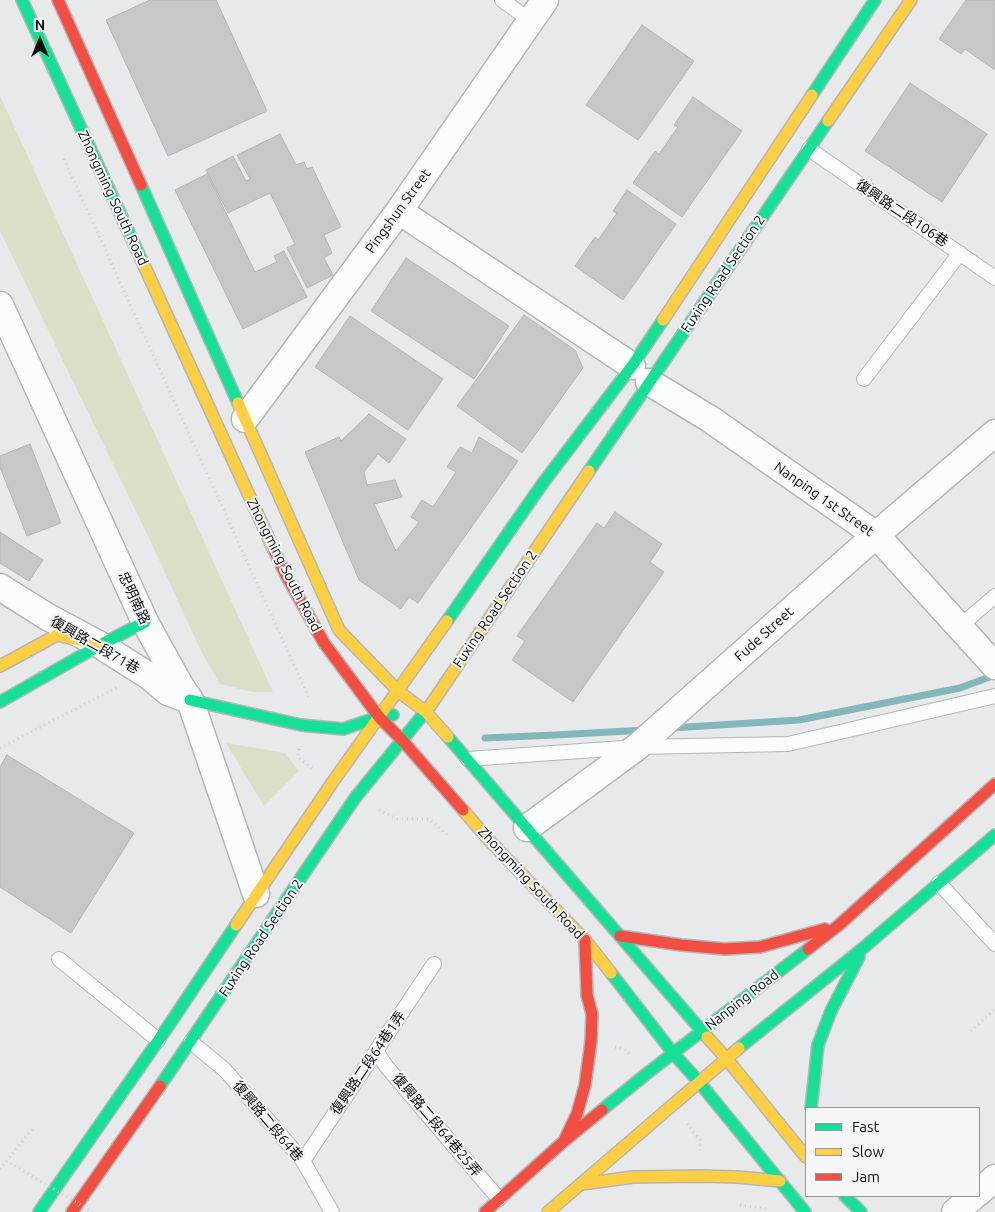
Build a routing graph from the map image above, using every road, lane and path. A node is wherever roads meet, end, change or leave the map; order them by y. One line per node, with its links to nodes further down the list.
1 (22, 0): 30 (main road, Zhongming South Road)
2 (58, 0): 14 (main road, Zhongming South Road)
3 (502, 0): 6 (lane)
4 (875, 0): 12 (main road, Fuxing Road Section 2)
5 (911, 0): 7 (main road, Fuxing Road Section 2)
6 (538, 10): 8 (street, Pingshun Street)
7 (809, 149): 9 (lane, 復興路二段106巷); 12 (main road, Fuxing Road Section 2)
8 (399, 211): 12 (street, Nanping 1st Street); 14 (street, Pingshun Street)
9 (960, 253): 10 (lane, 復興路二段106巷); 13 (lane)
10 (995, 278)
11 (0, 305): 19 (street, 忠明南路)
12 (640, 374): 16 (street, Nanping 1st Street); 25 (main road, Fuxing Road Section 2); 29 (main road, Fuxing Road Section 2)
13 (864, 379)
14 (245, 419): 25 (main road, Zhongming South Road)
15 (995, 433): 16 (street, Fude Street)
16 (876, 535): 20 (street, Nanping 1st Street); 32 (street, Fude Street)
17 (0, 587): 21 (street, 復興路二段71巷)
18 (995, 596): 20 (lane)
19 (146, 622): 21 (main road); 27 (street, 忠明南路)
20 (959, 627): 23 (street, Nanping 1st Street)
21 (100, 645): 22 (main road); 27 (street, 復興路二段71巷); 28 (main road)
22 (0, 666)
23 (995, 666)
24 (125, 683): 33 (path)
25 (398, 690): 29 (main road, Zhongming South Road); 30 (main road, Fuxing Road Section 2)
26 (995, 696): 32 (lane)
27 (190, 700): 30 (main road); 39 (street, 忠明南路)
28 (0, 702)
29 (426, 712): 30 (main road); 31 (main road, Fuxing Road Section 2); 34 (main road, Zhongming South Road)
30 (379, 717): 31 (main road, Zhongming South Road); 39 (main road, Fuxing Road Section 2)
31 (402, 740): 42 (main road, Zhongming South Road); 51 (main road, Fuxing Road Section 2)
32 (637, 747): 34 (lane); 36 (street, Fude Street)
33 (0, 748)
34 (468, 759): 36 (main road, Zhongming South Road)
35 (995, 784): 40 (main road, Nanping Road)
36 (527, 828): 41 (main road, Zhongming South Road)
37 (995, 835): 38 (main road)
38 (939, 883): 43 (lane); 44 (main road)
39 (256, 894): 50 (main road, Fuxing Road Section 2)
40 (839, 925): 41 (main road); 48 (main road, Nanping Road)
41 (620, 936): 48 (main road, Zhongming South Road)
42 (584, 940): 53 (main road, Zhongming South Road); 58 (main road)
43 (995, 944)
44 (862, 949): 54 (main road); 56 (main road)
45 (59, 959): 50 (lane)
46 (434, 964): 52 (lane, 復興路二段64巷1弄)
47 (995, 1009): 49 (path)
48 (702, 1031): 53 (main road, Nanping Road); 54 (main road, Zhongming South Road)
49 (971, 1031)
50 (158, 1040): 70 (main road, Fuxing Road Section 2)
51 (191, 1042): 61 (lane, 復興路二段64巷); 71 (main road, Fuxing Road Section 2)
52 (376, 1051): 61 (lane, 復興路二段64巷1弄); 69 (lane, 復興路二段64巷25弄)
53 (673, 1053): 55 (main road, Zhongming South Road); 58 (main road, Nanping Road)
54 (726, 1058): 55 (main road); 59 (main road, Zhongming South Road)
55 (699, 1082): 64 (main road, Zhongming South Road); 65 (main road)
56 (811, 1107)
57 (33, 1128): 60 (path)
58 (563, 1142): 69 (main road, Nanping Road)
59 (805, 1151)
60 (6, 1161): 62 (path); 72 (path, bridge)
61 (303, 1162): 73 (lane, 復興路二段64巷)
62 (0, 1169)
63 (995, 1178): 66 (street)
64 (780, 1181): 65 (main road); 76 (main road, Zhongming South Road)
65 (582, 1184): 75 (main road)
66 (980, 1191)
67 (846, 1197): 77 (main road)
68 (973, 1197): 78 (street)
69 (499, 1199): 74 (main road, Nanping Road)
70 (39, 1212)
71 (72, 1212)
72 (93, 1212)
73 (332, 1212)
74 (485, 1212)
75 (548, 1212)
76 (805, 1212)
77 (861, 1212)
78 (956, 1212)

